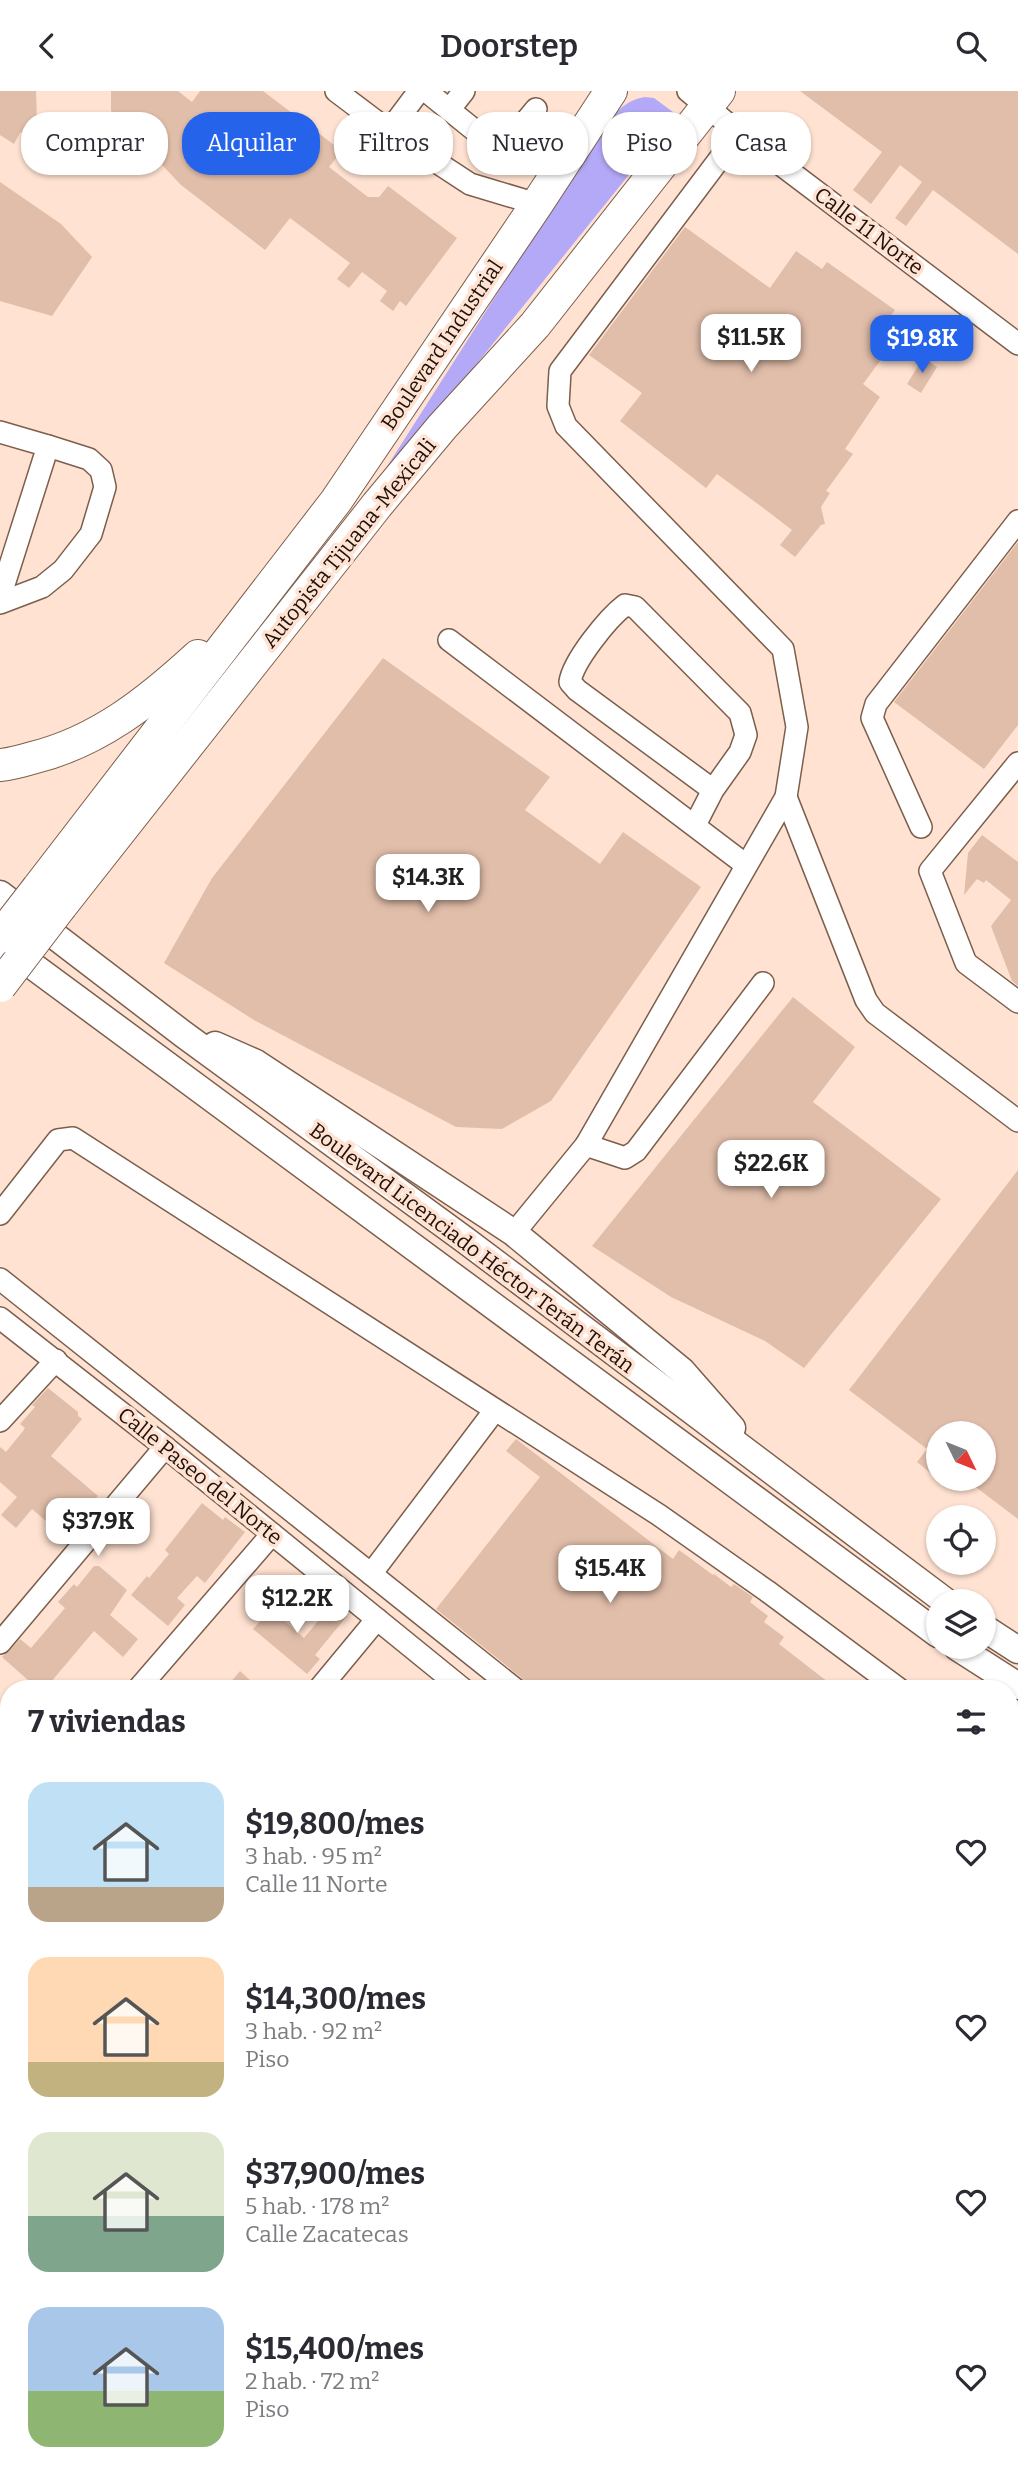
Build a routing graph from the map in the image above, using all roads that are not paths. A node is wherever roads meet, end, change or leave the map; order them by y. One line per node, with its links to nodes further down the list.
1 (335, 91): 9 (street)
2 (419, 91): 10 (street)
3 (426, 91): 8 (street)
4 (464, 91): 8 (street)
5 (611, 91): 15 (highway, Boulevard Industrial)
6 (705, 96): 11 (street, Calle 11 Norte); 32 (highway, Autopista Tijuana-Mexicali)
7 (536, 109): 8 (street)
8 (449, 110)
9 (363, 112)
10 (403, 112)
11 (720, 112)
12 (711, 170): 27 (street)
13 (453, 173): 15 (street)
14 (795, 175): 16 (street, Calle 11 Norte)
15 (537, 204): 20 (highway, Boulevard Industrial)
16 (1018, 344)
17 (0, 432): 18 (street)
18 (48, 446): 21 (street); 22 (street)
19 (1018, 521): 29 (street)
20 (265, 593): 25 (highway); 32 (highway, Autopista Tijuana-Mexicali)
21 (0, 597)
22 (0, 603)
23 (449, 641): 28 (street)
24 (1018, 763): 36 (street)
25 (0, 765)
26 (713, 790): 26 (street); 28 (street)
27 (786, 797): 30 (street); 38 (street)
28 (695, 825): 30 (street)
29 (921, 827)
30 (746, 865): 39 (street)
31 (0, 894): 37 (main road, Boulevard Licenciado Héctor Terán Terán)
32 (50, 897): 33 (highway, Autopista Tijuana-Mexicali, bridge); 35 (highway, Autopista Tijuana-Mexicali, bridge)
33 (0, 939): 53 (main road, Boulevard Licenciado Héctor Terán Terán)
34 (762, 983): 39 (street)
35 (0, 986)
36 (1018, 1002)
37 (183, 1034): 41 (main road); 48 (main road, Boulevard Licenciado Héctor Terán Terán)
38 (1018, 1121)
39 (586, 1145): 41 (street)
40 (0, 1214): 45 (street)
41 (514, 1233): 48 (main road)
42 (0, 1279): 50 (street)
43 (0, 1318): 44 (street, Calle Paseo del Norte)
44 (56, 1360): 46 (street); 47 (street, Calle Paseo del Norte)
45 (495, 1410): 50 (street); 62 (street)
46 (0, 1421)
47 (165, 1447): 49 (street, Calle Paseo del Norte); 55 (street)
48 (765, 1466): 51 (main road, Boulevard Licenciado Héctor Terán Terán)
49 (272, 1534): 52 (street, Calle Paseo del Norte); 58 (street)
50 (372, 1573): 61 (street)
51 (929, 1589)
52 (377, 1619): 59 (street); 60 (street, Calle Paseo del Norte)
53 (926, 1625)
54 (996, 1636): 56 (main road)
55 (0, 1643)
56 (1018, 1650)
57 (976, 1659): 63 (main road)
58 (146, 1680)
59 (326, 1680)
60 (452, 1680)
61 (504, 1680)
62 (886, 1680)
63 (1009, 1680)

